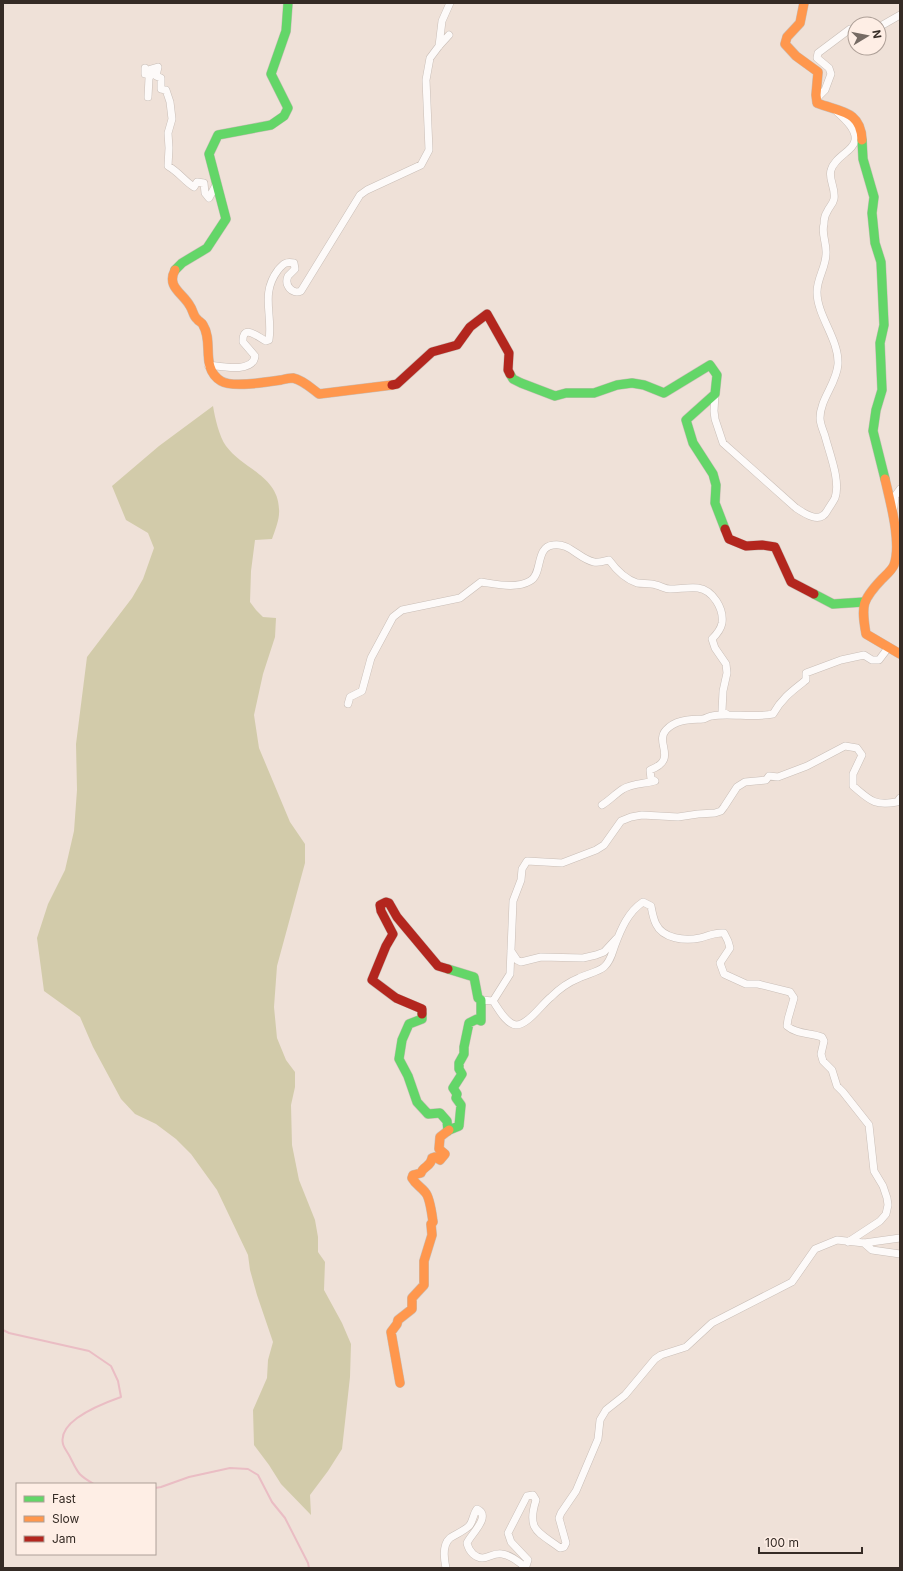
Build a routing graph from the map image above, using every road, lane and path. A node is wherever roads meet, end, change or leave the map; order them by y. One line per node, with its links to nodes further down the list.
1 (288, 3): 14 (street)
2 (450, 3): 8 (street)
3 (804, 3): 12 (street)
4 (900, 15): 5 (street)
5 (887, 22)
6 (847, 31): 12 (street)
7 (449, 35): 8 (street)
8 (439, 46): 15 (street)
9 (145, 68): 10 (street)
10 (155, 69): 11 (street); 14 (street)
11 (148, 97)
12 (817, 98): 13 (street)
13 (834, 108): 16 (street); 18 (street)
14 (217, 183): 15 (street)
15 (208, 365): 16 (street)
16 (715, 394): 19 (street)
17 (900, 490): 18 (street)
18 (892, 509): 19 (street)
19 (864, 602): 20 (street)
20 (888, 648): 21 (street); 23 (street)
21 (900, 654)
22 (348, 704): 23 (street)
23 (728, 715): 25 (street)
24 (900, 798): 27 (street)
25 (602, 805)
26 (620, 935): 27 (street); 29 (street); 32 (street)
27 (511, 951): 29 (street)
28 (481, 1000): 29 (street); 30 (street); 30 (street)
29 (493, 1001)
30 (448, 1131): 35 (street)
31 (900, 1238): 33 (street)
32 (848, 1242): 33 (street); 36 (street)
33 (864, 1243): 34 (street)
34 (900, 1254)
35 (400, 1383)
36 (446, 1568)

